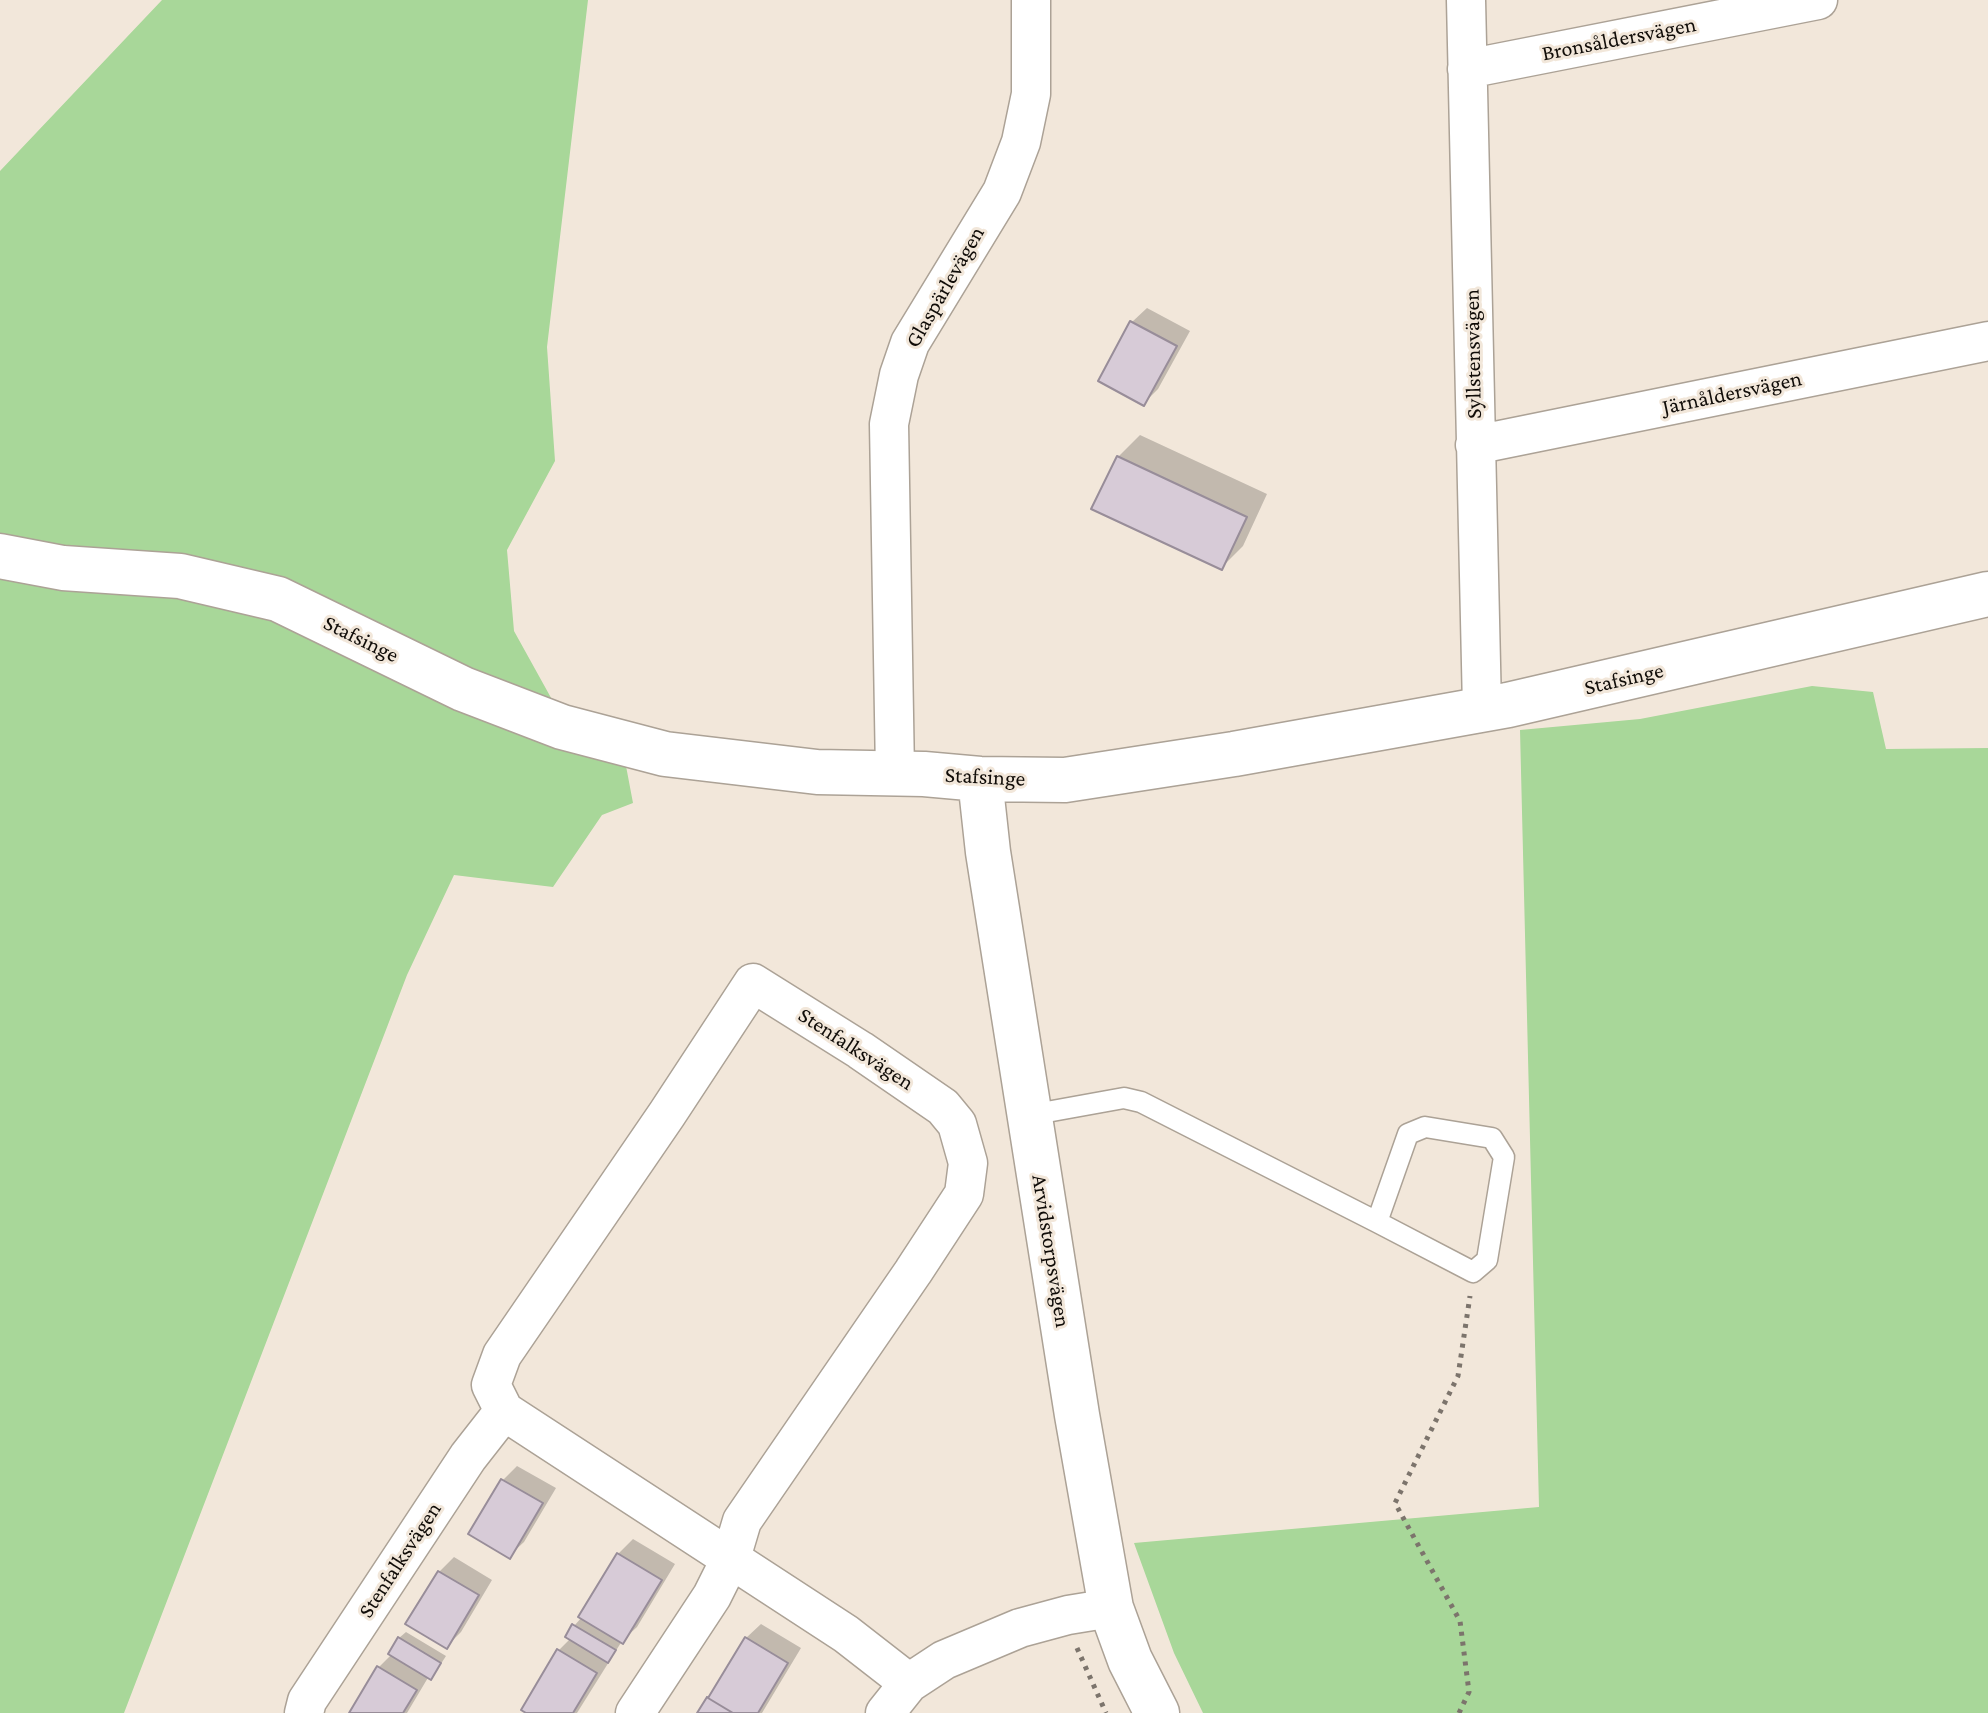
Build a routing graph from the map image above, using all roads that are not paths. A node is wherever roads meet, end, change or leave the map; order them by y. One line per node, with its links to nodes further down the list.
1 (1031, 0): 10 (street, Glaspärlevägen)
2 (1466, 0): 4 (street, Syllstensvägen)
3 (1818, 0): 4 (street, Bronsåldersvägen)
4 (1467, 69): 6 (street, Syllstensvägen)
5 (1988, 341): 6 (street, Järnåldersvägen)
6 (1475, 445): 9 (street, Syllstensvägen)
7 (0, 556): 10 (street, Stafsinge)
8 (1988, 594): 9 (street, Stafsinge)
9 (1482, 708): 11 (street, Stafsinge)
10 (895, 773): 11 (street, Stafsinge)
11 (980, 779): 12 (street, Arvidstorpsvägen)
12 (1030, 1115): 13 (lane); 16 (street, Arvidstorpsvägen)
13 (1377, 1222): 13 (lane)
14 (504, 1411): 15 (street); 15 (street, Stenfalksvägen); 18 (street, Stenfalksvägen)
15 (731, 1558): 17 (street); 19 (street, Stenfalksvägen)
16 (1111, 1608): 17 (street); 21 (street, Arvidstorpsvägen)
17 (909, 1683): 20 (street)
18 (304, 1713)
19 (635, 1713)
20 (885, 1713)
21 (1157, 1713)

